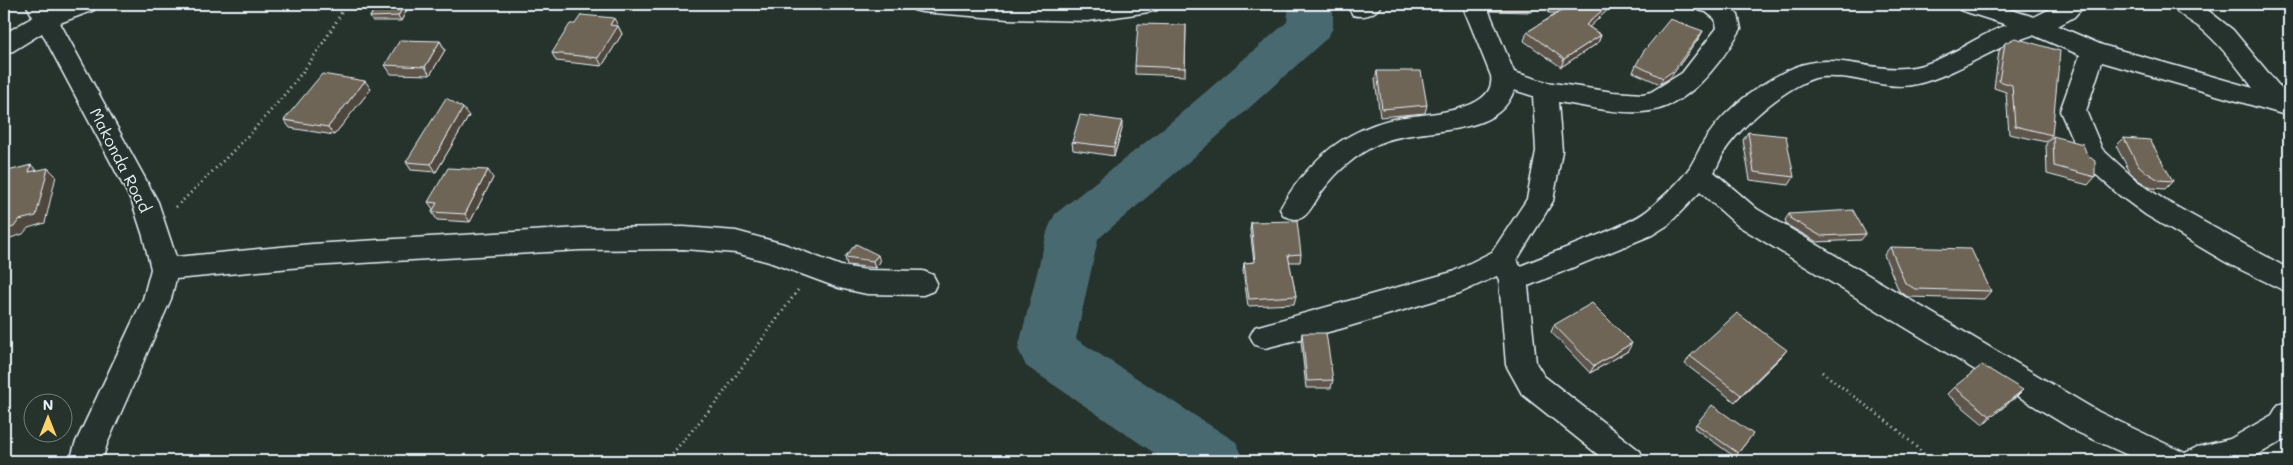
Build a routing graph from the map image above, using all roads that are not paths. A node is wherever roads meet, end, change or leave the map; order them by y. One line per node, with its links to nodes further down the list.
1 (86, 4): 9 (street)
2 (922, 4): 3 (street)
3 (1148, 4)
4 (1474, 4): 13 (street)
5 (1706, 4): 14 (street)
6 (1968, 4): 10 (street)
7 (2074, 4): 10 (street)
8 (2184, 4): 15 (street)
9 (42, 12): 11 (street); 18 (street, Makonda Road)
10 (2035, 26): 12 (street); 16 (street)
11 (4, 45)
12 (2094, 51): 15 (street); 20 (street)
13 (1505, 78): 14 (street); 17 (street)
14 (1545, 91): 19 (street)
15 (2284, 106)
16 (1699, 175): 19 (street); 26 (street)
17 (1294, 209)
18 (165, 269): 21 (street); 24 (street, Makonda Road)
19 (1508, 270): 22 (street); 25 (street)
20 (2289, 282)
21 (923, 283)
22 (1265, 336)
23 (2289, 414): 27 (street)
24 (86, 461)
25 (1629, 461)
26 (2173, 461)
27 (2197, 461)

